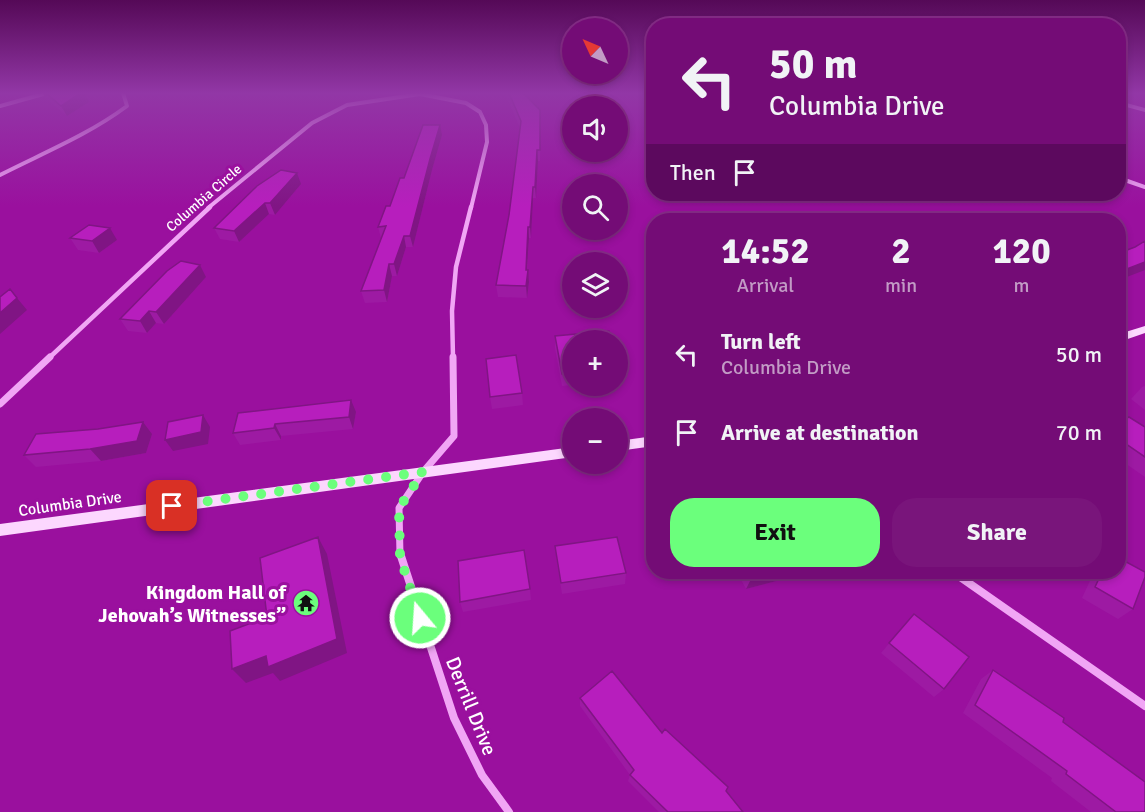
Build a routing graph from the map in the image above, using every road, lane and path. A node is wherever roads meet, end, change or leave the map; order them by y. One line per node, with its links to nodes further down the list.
1 (90, 131): 4 (street)
2 (302, 131): 9 (street, Columbia Circle)
3 (486, 131): 13 (street, Columbia Circle)
4 (0, 175)
5 (1126, 180): 6 (street)
6 (1145, 187)
7 (1145, 329): 8 (main road)
8 (1126, 336)
9 (0, 404)
10 (646, 442): 11 (main road)
11 (628, 445)
12 (562, 453): 13 (main road, Columbia Drive)
13 (423, 472): 14 (main road, Columbia Drive); 17 (street, Derrill Drive)
14 (0, 530)
15 (963, 579): 16 (street)
16 (1145, 706)
17 (509, 812)

